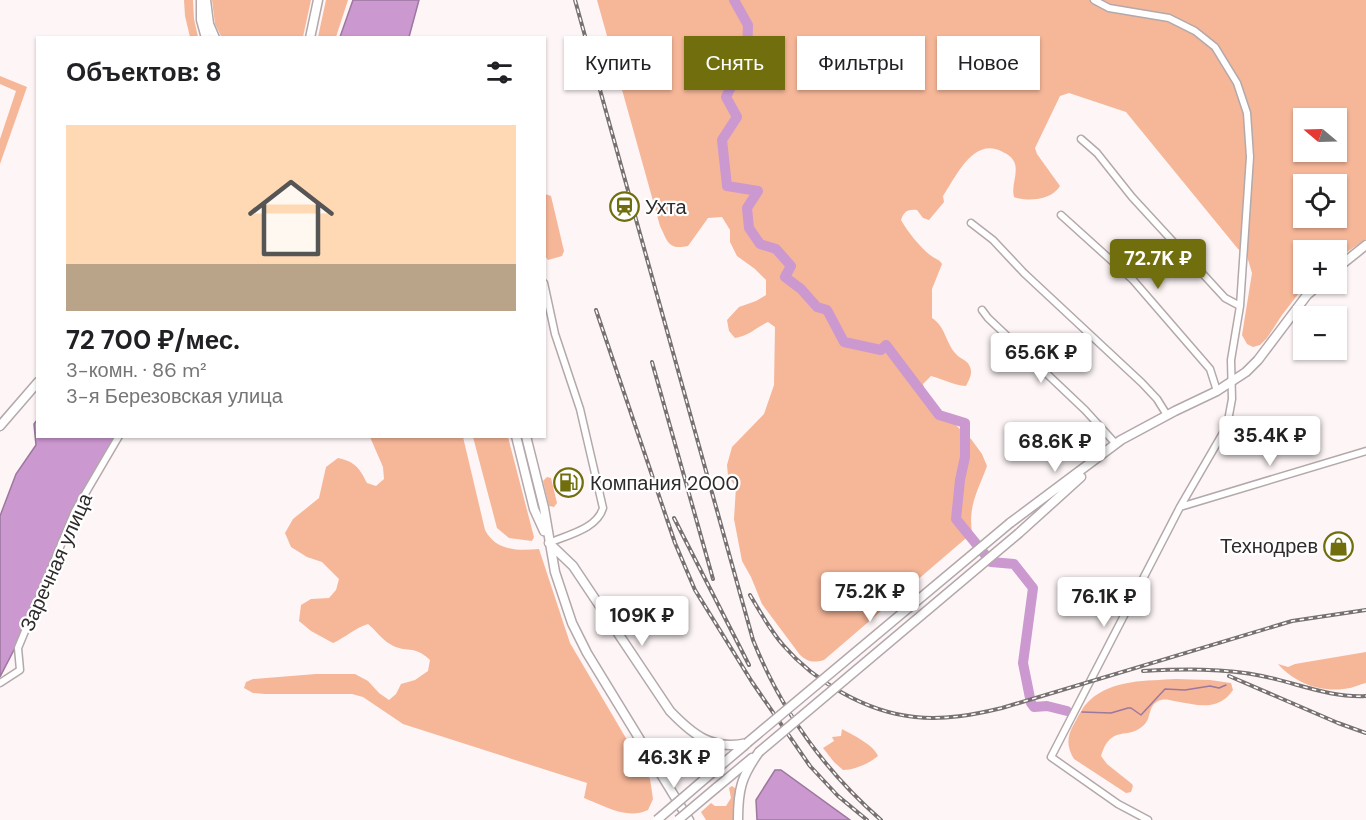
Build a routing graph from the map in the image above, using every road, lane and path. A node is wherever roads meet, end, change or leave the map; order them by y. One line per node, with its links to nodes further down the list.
1 (201, 0): 5 (main road)
2 (206, 0): 6 (main road)
3 (318, 0): 7 (main road)
4 (1094, 0): 15 (street)
5 (206, 36)
6 (214, 36)
7 (310, 36)
8 (1081, 139): 15 (street)
9 (1060, 214): 19 (street)
10 (971, 223): 20 (street)
11 (1366, 245): 12 (main road)
12 (1347, 260)
13 (546, 292): 28 (street)
14 (1308, 294): 17 (main road)
15 (1240, 306): 17 (street)
16 (982, 310): 25 (street)
17 (1231, 382): 19 (main road); 27 (street)
18 (36, 384): 21 (main road)
19 (1217, 392): 20 (main road)
20 (1167, 415): 25 (main road)
21 (0, 426)
22 (118, 438): 29 (street, Заречная улица)
23 (516, 438): 28 (main road)
24 (526, 438): 28 (main road)
25 (1116, 444): 30 (main road, bridge); 31 (main road, bridge)
26 (1366, 451): 27 (street)
27 (1180, 507): 36 (street)
28 (549, 543): 30 (main road); 34 (main road)
29 (0, 683)
30 (747, 743): 32 (main road, bridge)
31 (759, 752): 33 (main road, bridge); 35 (main road)
32 (657, 820)
33 (678, 820)
34 (689, 820)
35 (738, 820)
36 (1148, 820)

